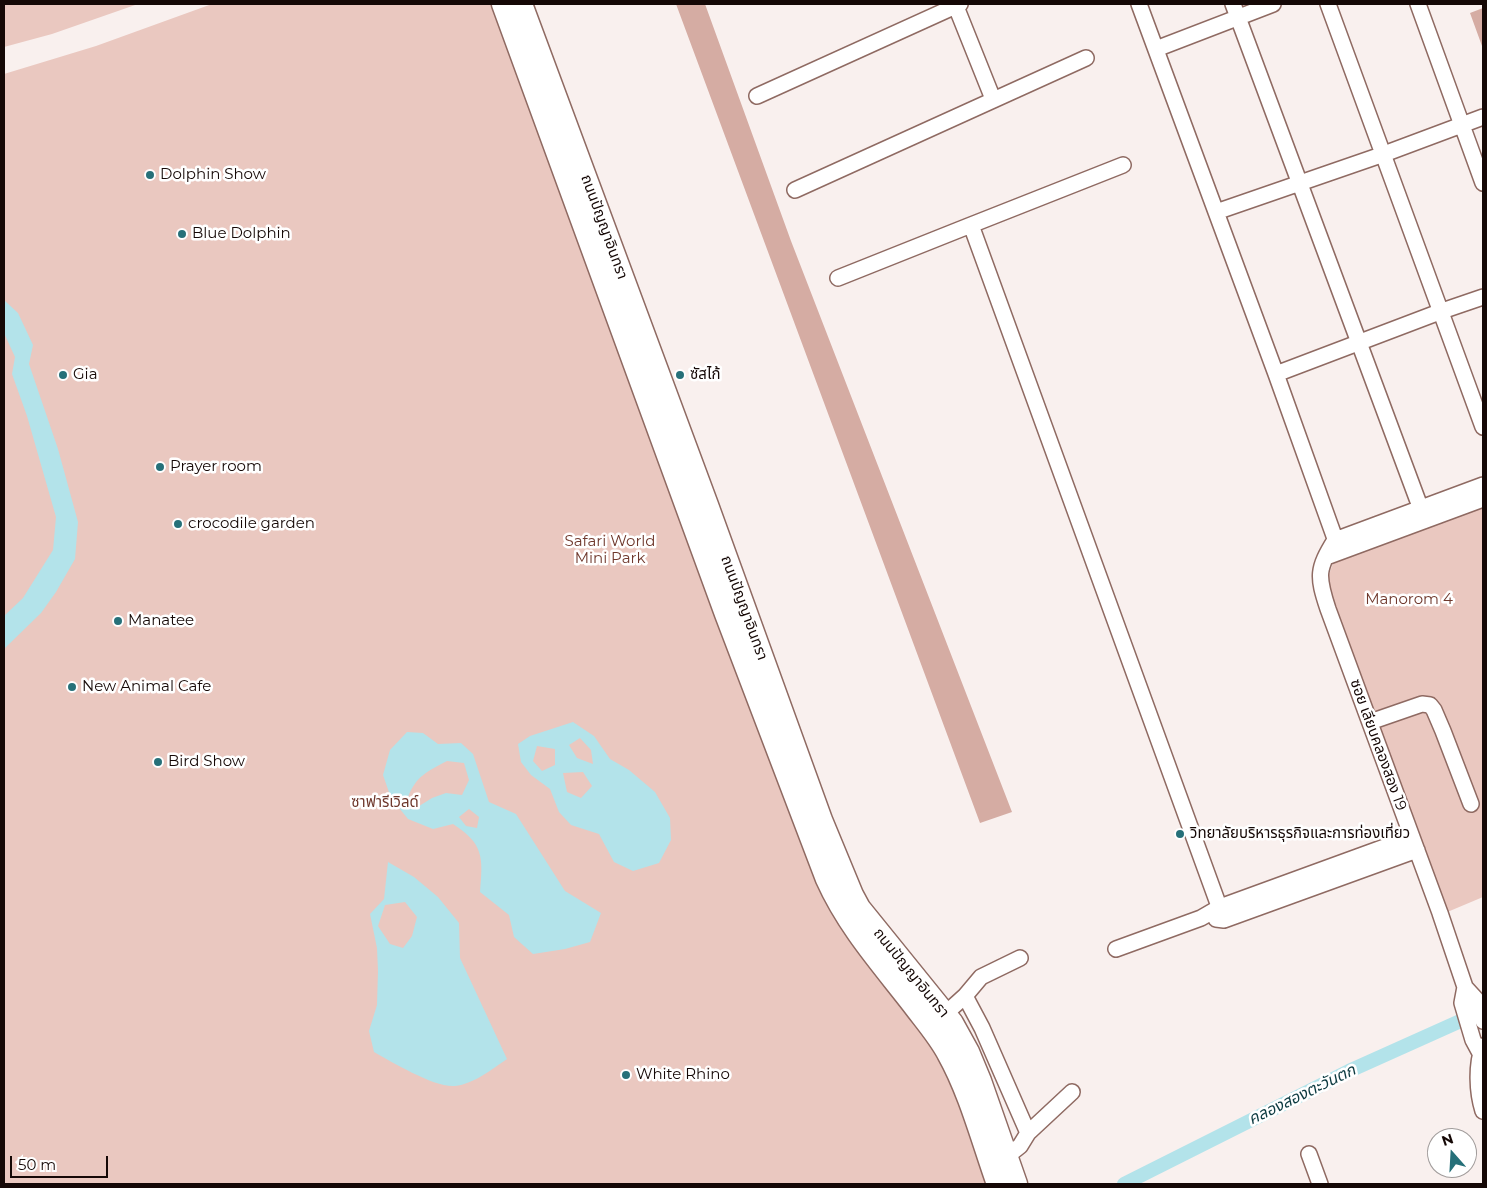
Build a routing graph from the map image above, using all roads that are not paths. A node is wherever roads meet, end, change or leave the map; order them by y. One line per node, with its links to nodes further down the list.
1 (503, 4): 48 (street, ถนนปัญญาอินทรา)
2 (521, 4): 40 (street, ถนนปัญญาอินทรา)
3 (957, 4): 11 (street); 12 (street)
4 (1140, 4): 9 (street)
5 (1273, 4): 8 (street)
6 (1328, 4): 15 (street)
7 (1418, 4): 14 (street)
8 (1236, 10): 9 (street); 18 (street)
9 (1156, 49): 20 (street)
10 (1086, 58): 12 (street)
11 (756, 96)
12 (993, 99): 19 (street)
13 (1483, 117): 14 (street)
14 (1462, 125): 15 (street); 17 (street)
15 (1384, 154): 18 (street); 24 (street)
16 (1123, 165): 21 (street)
17 (1483, 182)
18 (1299, 183): 20 (street); 25 (street)
19 (795, 190)
20 (1216, 212): 26 (street)
21 (971, 225): 22 (street); 35 (street)
22 (838, 278)
23 (1483, 297): 24 (street)
24 (1442, 311): 25 (street); 27 (street)
25 (1358, 344): 26 (street); 30 (street)
26 (1276, 374): 31 (street)
27 (1483, 427)
28 (1483, 486): 30 (street)
29 (1483, 499): 30 (street)
30 (1422, 514): 31 (street)
31 (1337, 546): 32 (street, ซอย เลียบคลองสอง 19)
32 (1370, 722): 33 (street); 34 (street, ซอย เลียบคลองสอง 19)
33 (1471, 804)
34 (1414, 844): 35 (street); 39 (street, ซอย เลียบคลองสอง 19)
35 (1222, 914): 36 (street)
36 (1116, 949)
37 (1020, 958): 38 (street)
38 (965, 996): 40 (street); 45 (street)
39 (1469, 1001): 41 (street, ซอย เลียบคลองสอง 19); 42 (street, ซอย เลียบคลองสอง 19)
40 (945, 1014): 47 (street, ถนนปัญญาอินทรา)
41 (1483, 1021)
42 (1479, 1046): 44 (street, ซอย เลียบคลองสอง 19)
43 (1072, 1092): 45 (street)
44 (1483, 1111)
45 (1028, 1133): 47 (street)
46 (1309, 1154): 50 (street)
47 (1006, 1157): 49 (street, ถนนปัญญาอินทรา)
48 (998, 1184)
49 (1016, 1184)
50 (1320, 1184)

